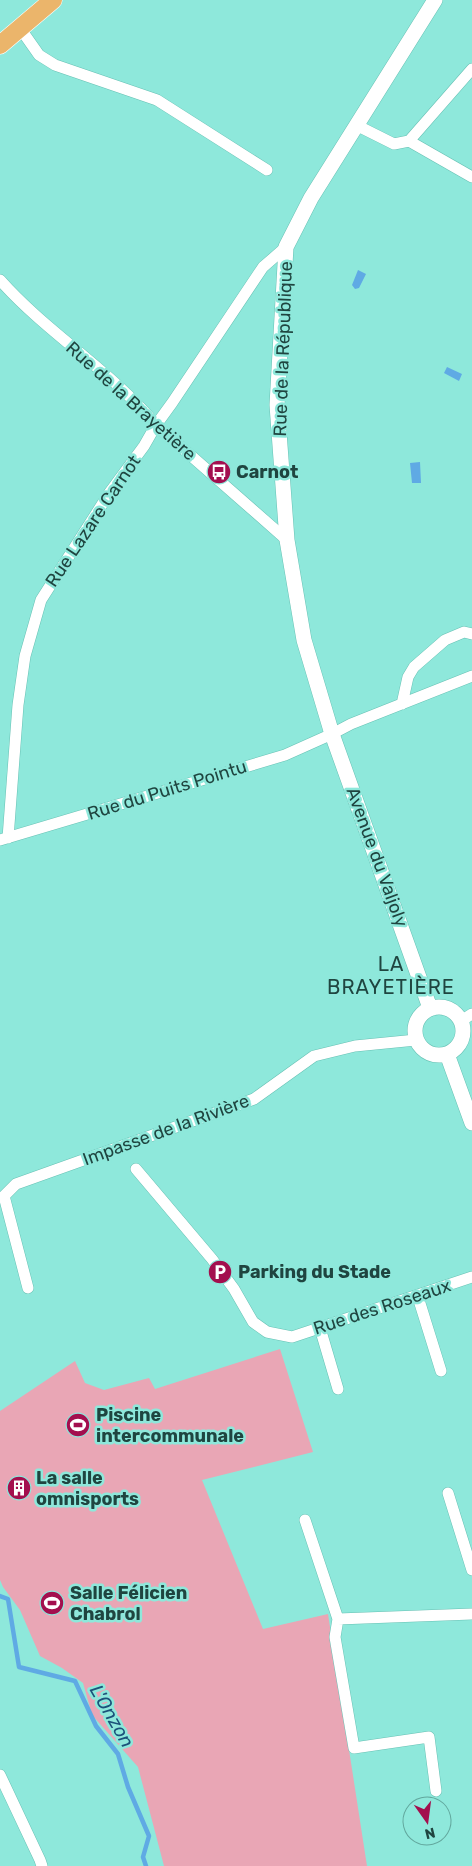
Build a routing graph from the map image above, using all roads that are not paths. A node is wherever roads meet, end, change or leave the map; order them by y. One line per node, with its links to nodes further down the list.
1 (53, 0): 3 (main road)
2 (435, 0): 6 (main road, Rue de la République)
3 (20, 28): 4 (main road); 8 (street)
4 (0, 45)
5 (472, 69): 7 (street)
6 (356, 125): 7 (street); 10 (main road, Rue de la République)
7 (409, 141): 9 (street)
8 (267, 170)
9 (472, 177)
10 (286, 247): 12 (street, Rue Lazare Carnot); 13 (main road, Rue de la République)
11 (0, 280): 12 (street, Rue de la Brayetière)
12 (156, 425): 13 (street, Rue de la Brayetière); 18 (street, Rue Lazare Carnot)
13 (287, 540): 17 (main road, Rue de la République)
14 (472, 634): 16 (street)
15 (472, 676): 16 (street, Rue du Puits Pointu)
16 (402, 704): 17 (street, Rue du Puits Pointu)
17 (332, 734): 18 (street, Rue du Puits Pointu); 19 (main road, Avenue du Valjoly)
18 (4, 839)
19 (430, 1008): 20 (main road); 21 (main road)
20 (467, 1017): 22 (main road)
21 (416, 1040): 22 (main road); 26 (street, Impasse de la Rivière)
22 (447, 1054): 23 (main road)
23 (472, 1123)
24 (136, 1169): 28 (street, Rue des Roseaux)
25 (472, 1277): 27 (street, Rue des Roseaux)
26 (28, 1288)
27 (418, 1297): 28 (street, Rue des Roseaux); 29 (street)
28 (320, 1328): 30 (street)
29 (441, 1371)
30 (338, 1389)
31 (448, 1493): 33 (street)
32 (305, 1520): 35 (street)
33 (472, 1570)
34 (472, 1614): 35 (street)
35 (338, 1619): 37 (street)
36 (0, 1775): 38 (street)
37 (436, 1791)
38 (42, 1866)

